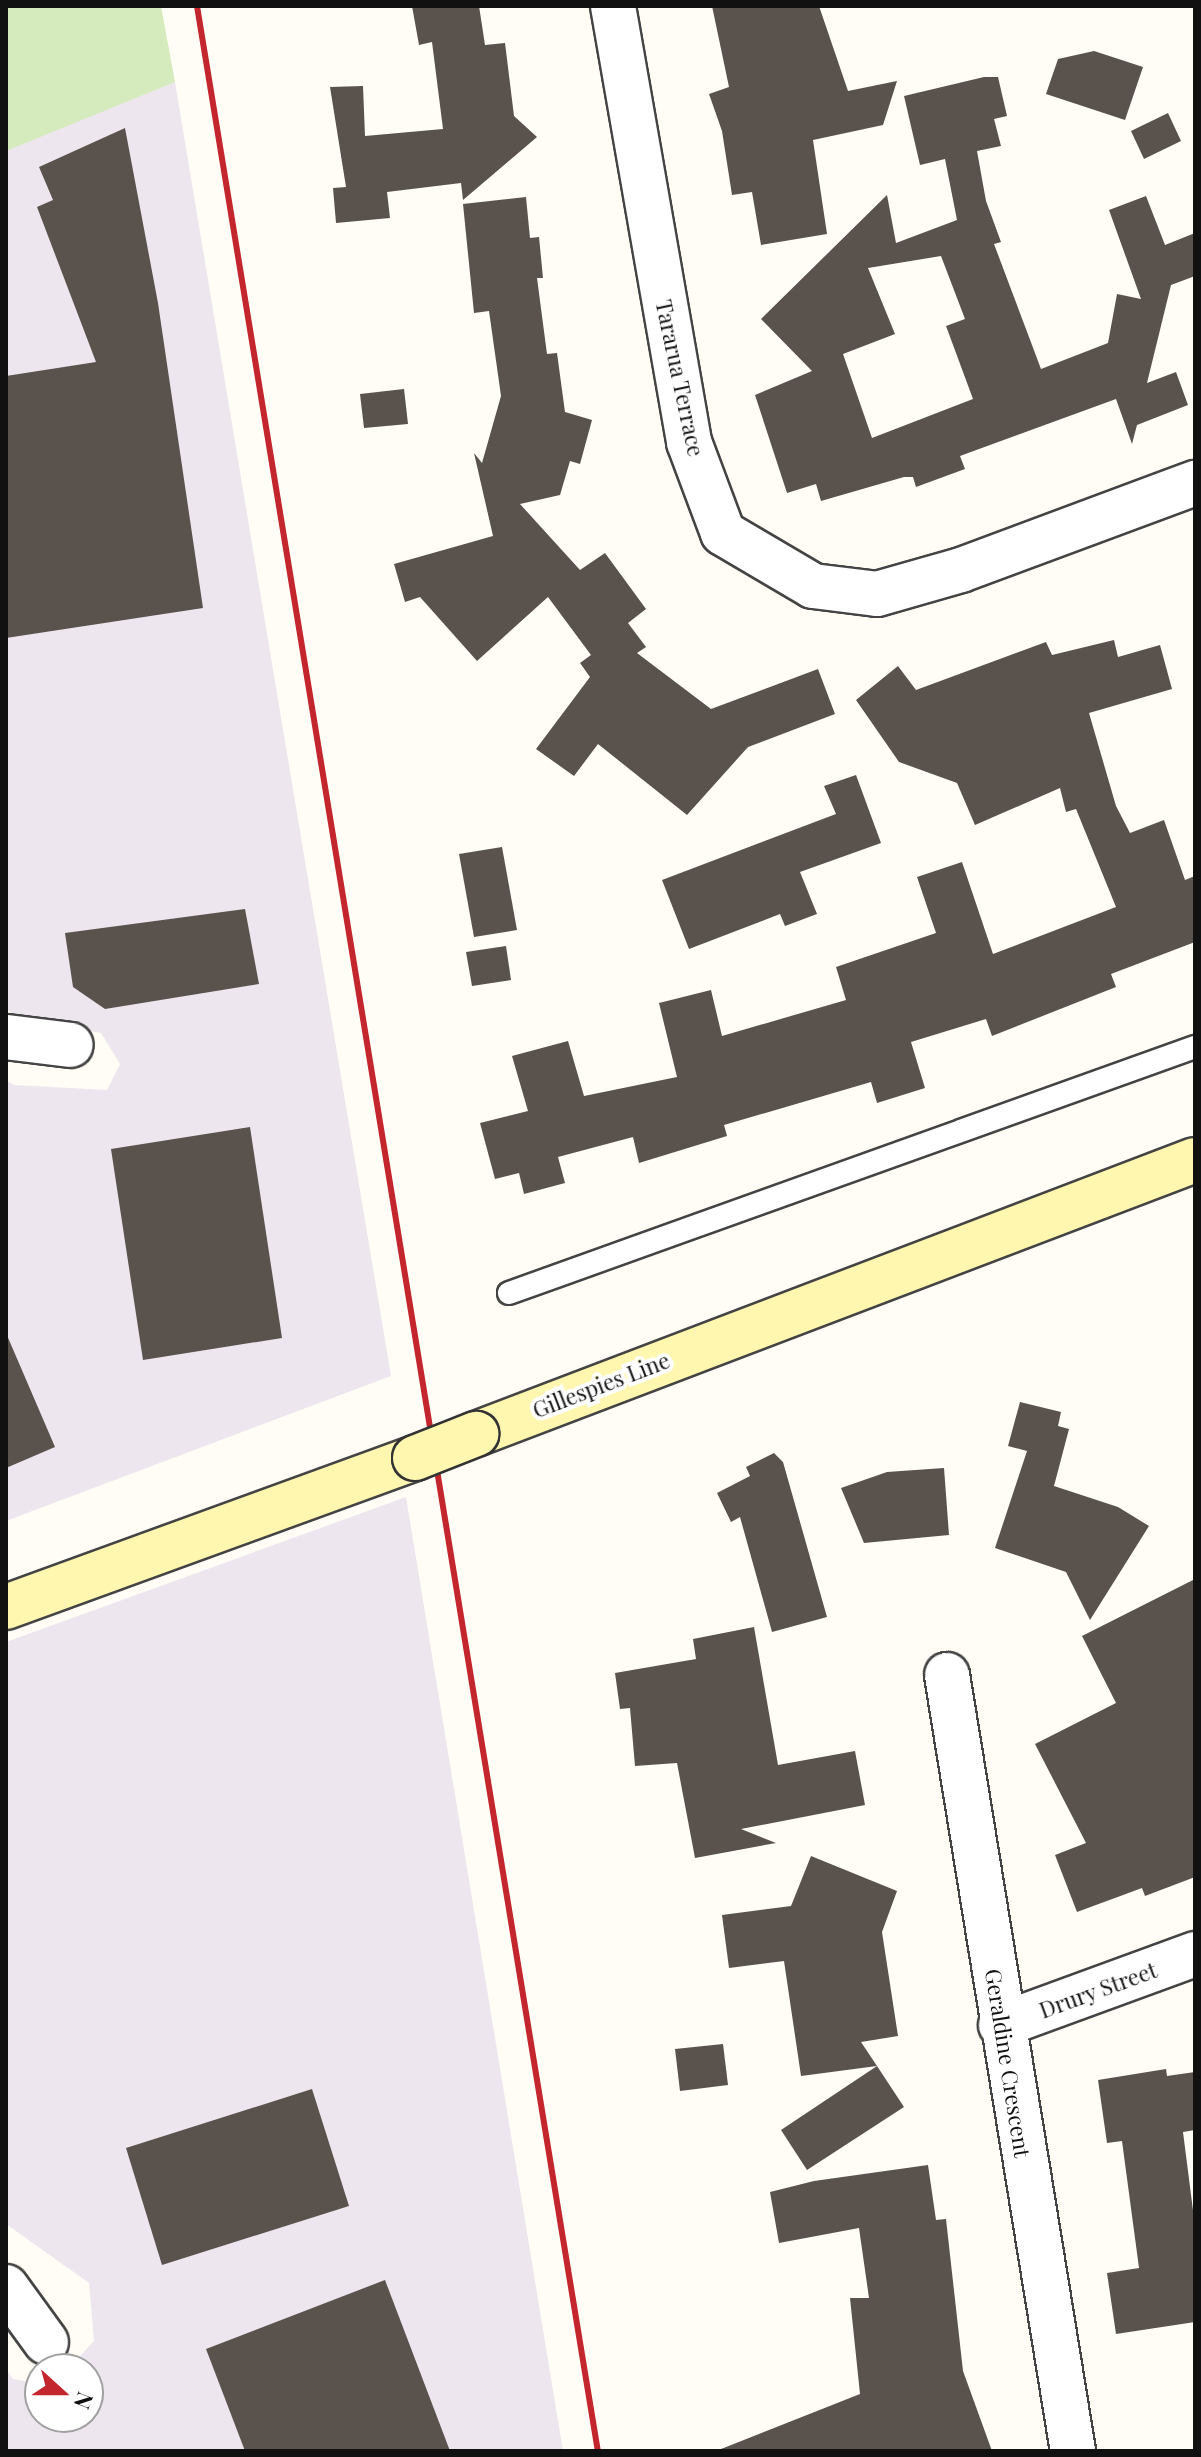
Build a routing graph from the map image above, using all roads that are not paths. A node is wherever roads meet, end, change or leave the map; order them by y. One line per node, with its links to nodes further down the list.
1 (613, 6): 2 (street, Tararua Terrace)
2 (1195, 483)
3 (6, 1037): 4 (street)
4 (71, 1045)
5 (1195, 1047): 7 (lane)
6 (1195, 1160): 8 (street, Gillespies Line, bridge)
7 (509, 1293)
8 (6, 1607)
9 (947, 1675): 11 (street, Geraldine Crescent)
10 (1195, 1954): 11 (street, Drury Street)
11 (1001, 2025): 14 (street, Geraldine Crescent)
12 (6, 2287): 13 (street)
13 (46, 2342)
14 (1073, 2451)

